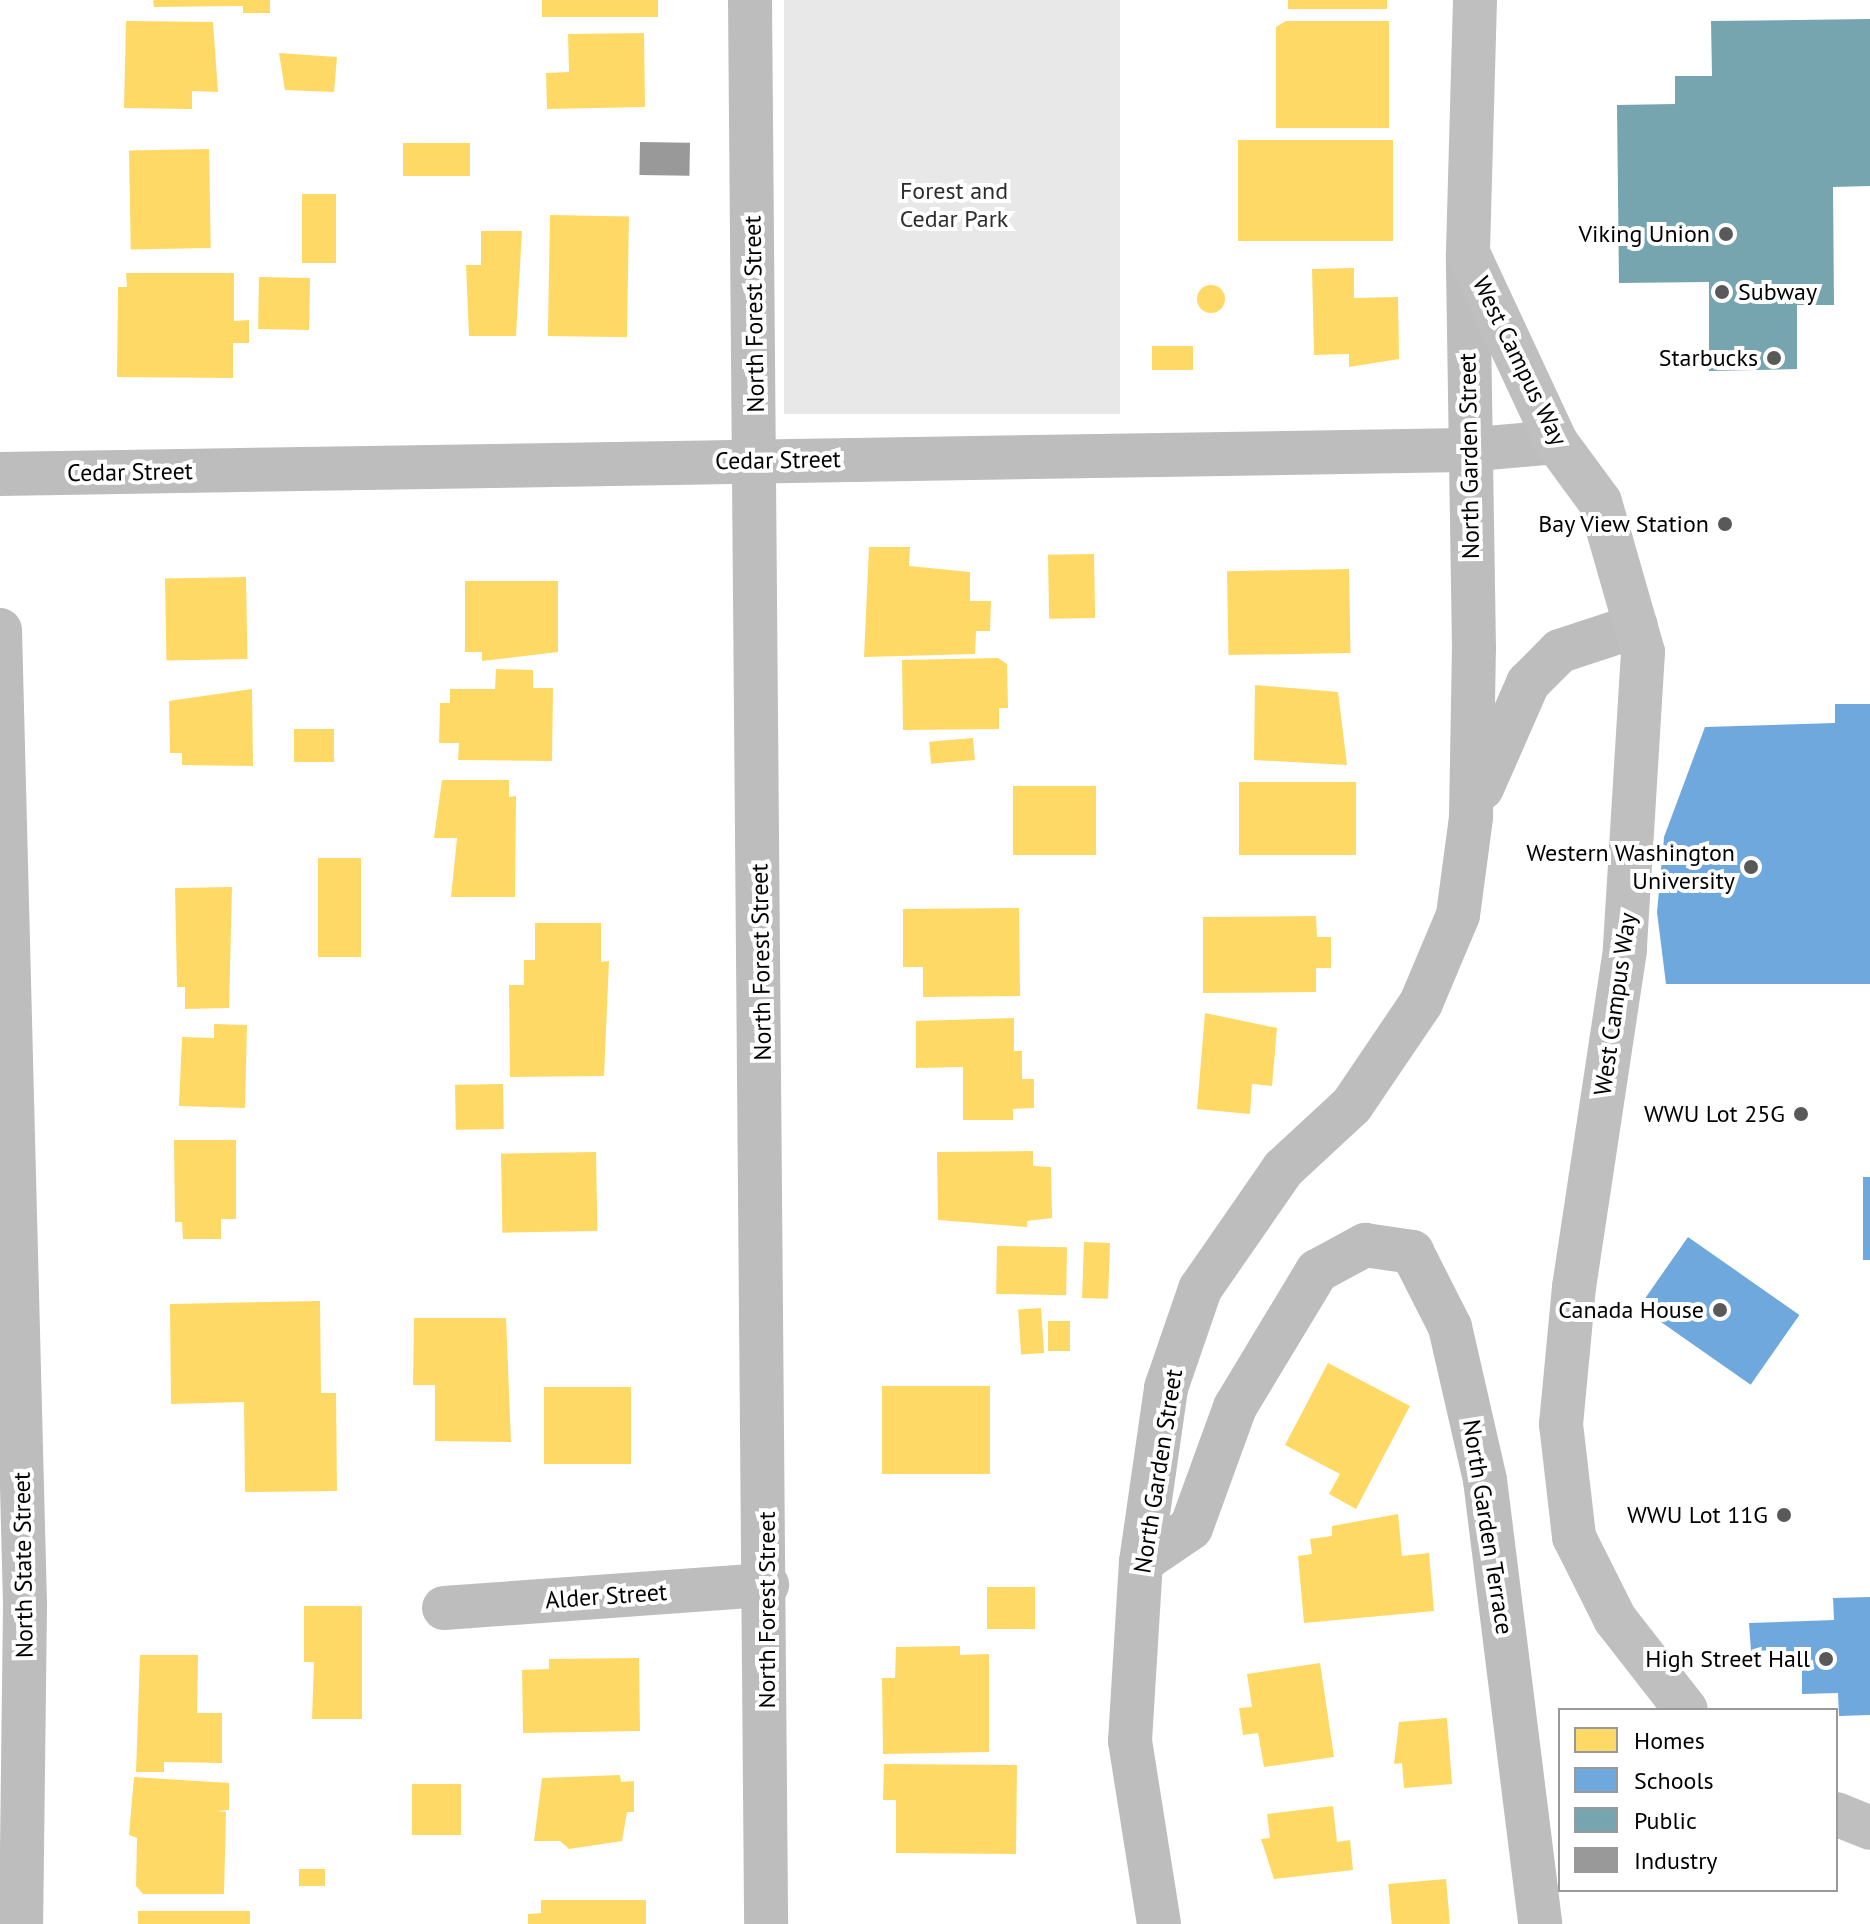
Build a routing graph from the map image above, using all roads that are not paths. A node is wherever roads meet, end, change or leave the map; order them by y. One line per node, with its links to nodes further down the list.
1 (750, 0): 6 (street, North Forest Street)
2 (1475, 0): 3 (street, North Garden Street)
3 (1468, 253): 4 (street, West Campus Way); 5 (street, North Garden Street)
4 (1556, 442): 5 (street, Cedar Street); 8 (street, West Campus Way)
5 (1466, 450): 6 (street, Cedar Street); 10 (street, North Garden Street)
6 (756, 461): 7 (street, Cedar Street); 12 (street, North Forest Street)
7 (0, 474)
8 (1636, 626): 10 (street, North Garden Street); 14 (street, West Campus Way)
9 (0, 630): 17 (street, North State Street)
10 (1471, 817): 11 (street, North Garden Street)
11 (1141, 1562): 19 (street, North Garden Street); 20 (street, North Garden Terrace)
12 (767, 1585): 13 (street, Alder Street); 18 (street, North Forest Street)
13 (444, 1608)
14 (1684, 1708)
15 (1838, 1815): 16 (street)
16 (1870, 1828)
17 (21, 1924)
18 (766, 1924)
19 (1159, 1924)
20 (1540, 1924)

